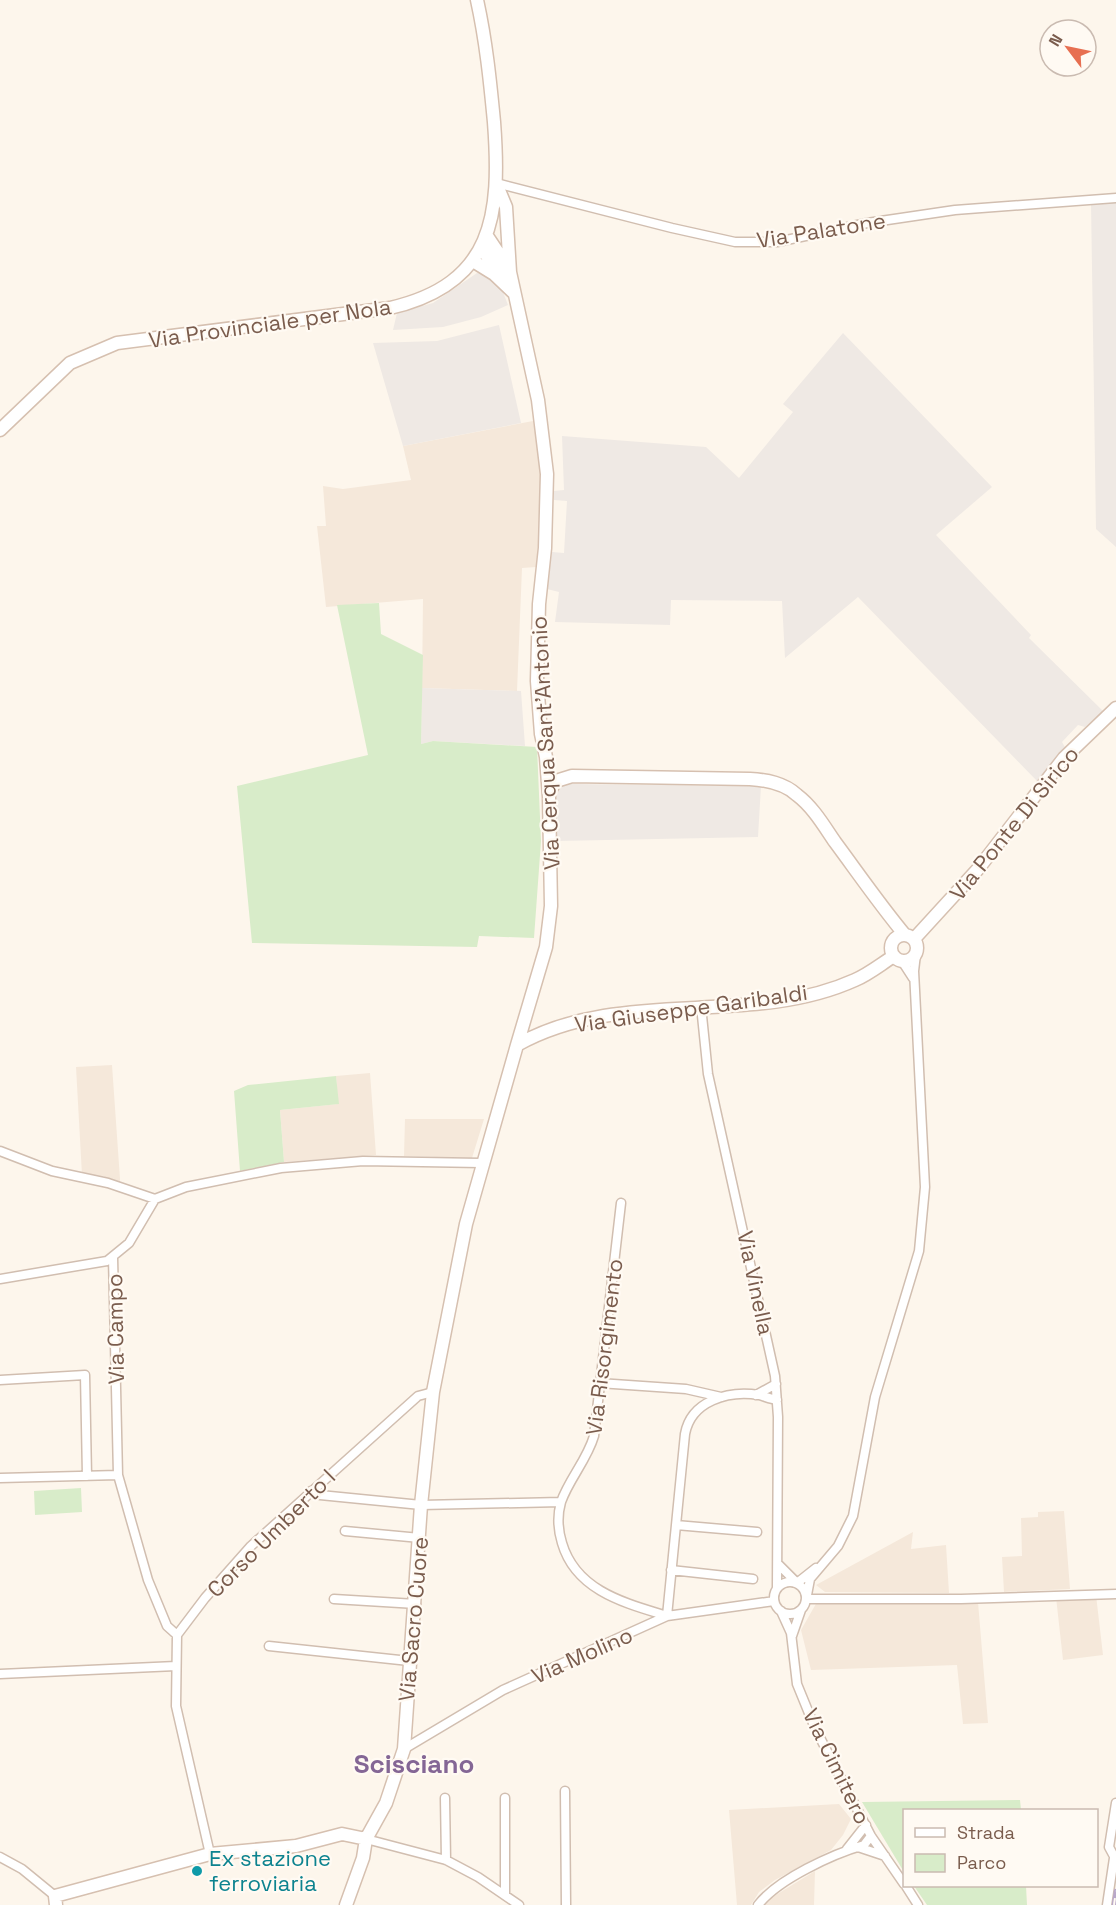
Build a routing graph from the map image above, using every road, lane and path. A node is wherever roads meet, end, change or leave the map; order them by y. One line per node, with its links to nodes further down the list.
1 (477, 0): 2 (street)
2 (496, 183): 3 (street, Via Palatone); 4 (street, Via Provinciale per Nola); 6 (street)
3 (1116, 198)
4 (484, 242): 5 (street, Via Provinciale per Nola); 6 (street, Via Cerqua Sant'Antonio)
5 (473, 261): 6 (street, Via Cerqua Sant'Antonio); 7 (street, Via Provinciale per Nola)
6 (508, 278): 9 (street, Via Cerqua Sant'Antonio)
7 (0, 430)
8 (1116, 708): 11 (street, Via Ponte Di Sirico)
9 (553, 774): 10 (street); 16 (street, Via Cerqua Sant'Antonio)
10 (888, 916): 11 (street); 12 (street)
11 (910, 937): 12 (street, Via Ponte Di Sirico); 13 (street)
12 (896, 954): 13 (street); 14 (street); 15 (street, Via Giuseppe Garibaldi)
13 (916, 954): 14 (street)
14 (915, 981): 40 (street)
15 (701, 1006): 16 (street, Via Giuseppe Garibaldi); 25 (street, Via Vinella)
16 (517, 1045): 18 (street)
17 (0, 1151): 19 (street)
18 (481, 1163): 19 (street); 26 (street)
19 (155, 1198): 21 (street, Via Campo)
20 (621, 1203): 24 (street, Via Risorgimento)
21 (113, 1257): 22 (street); 30 (street, Via Campo)
22 (0, 1279)
23 (0, 1380): 31 (street, Via Campo)
24 (599, 1383): 28 (street); 34 (street, Via Risorgimento)
25 (776, 1384): 27 (street); 29 (street, Via Vinella)
26 (433, 1392): 33 (street, Corso Umberto I); 35 (street, Via Sacro Cuore)
27 (756, 1395): 28 (street); 29 (street)
28 (722, 1397): 36 (street)
29 (777, 1400): 41 (street, Via Vinella)
30 (118, 1475): 31 (street); 54 (street, Via Campo)
31 (87, 1476): 32 (street)
32 (0, 1478)
33 (311, 1491): 35 (street); 54 (street, Corso Umberto I)
34 (561, 1502): 35 (street); 53 (street, Via Risorgimento)
35 (421, 1505): 39 (street, Via Sacro Cuore)
36 (676, 1525): 38 (street); 42 (street)
37 (345, 1531): 39 (street)
38 (757, 1532)
39 (420, 1538): 50 (street, Via Sacro Cuore)
40 (827, 1560): 44 (street); 47 (street)
41 (779, 1564): 44 (street); 45 (street, Via Vinella)
42 (671, 1570): 43 (street); 53 (street)
43 (753, 1579)
44 (797, 1583): 45 (street); 47 (street)
45 (777, 1587): 49 (street)
46 (1116, 1594): 47 (street)
47 (807, 1597): 51 (street)
48 (334, 1599): 50 (street)
49 (774, 1601): 52 (street); 53 (street, Via Molino)
50 (416, 1604): 57 (street, Via Sacro Cuore)
51 (801, 1610): 52 (street); 55 (street)
52 (780, 1611): 55 (street)
53 (667, 1616): 60 (street, Via Molino)
54 (177, 1635): 58 (street)
55 (792, 1640): 65 (street, Via Cimitero)
56 (269, 1646): 57 (street)
57 (409, 1661): 60 (street, Via Sacro Cuore)
58 (176, 1666): 59 (street); 70 (street)
59 (0, 1674)
60 (404, 1749): 67 (street, Via Sacro Cuore)
61 (565, 1791): 81 (street)
62 (505, 1797): 77 (street)
63 (446, 1798): 74 (street)
64 (1116, 1803): 73 (street)
65 (866, 1825): 66 (street, Via Cimitero); 69 (street)
66 (871, 1836): 68 (street); 71 (street, Via Cimitero)
67 (366, 1839): 70 (street); 74 (street); 79 (street, Via Sacro Cuore)
68 (857, 1847): 69 (street); 71 (street)
69 (847, 1849): 82 (street)
70 (210, 1854): 78 (street)
71 (886, 1856): 75 (street, Via Cimitero)
72 (0, 1857): 78 (street)
73 (1115, 1859): 84 (street)
74 (446, 1860): 77 (street)
75 (903, 1882)
76 (906, 1887): 83 (street, Via Cimitero)
77 (505, 1895): 80 (street)
78 (55, 1900)
79 (346, 1905)
80 (519, 1905)
81 (566, 1905)
82 (758, 1905)
83 (918, 1905)
84 (1107, 1905)

